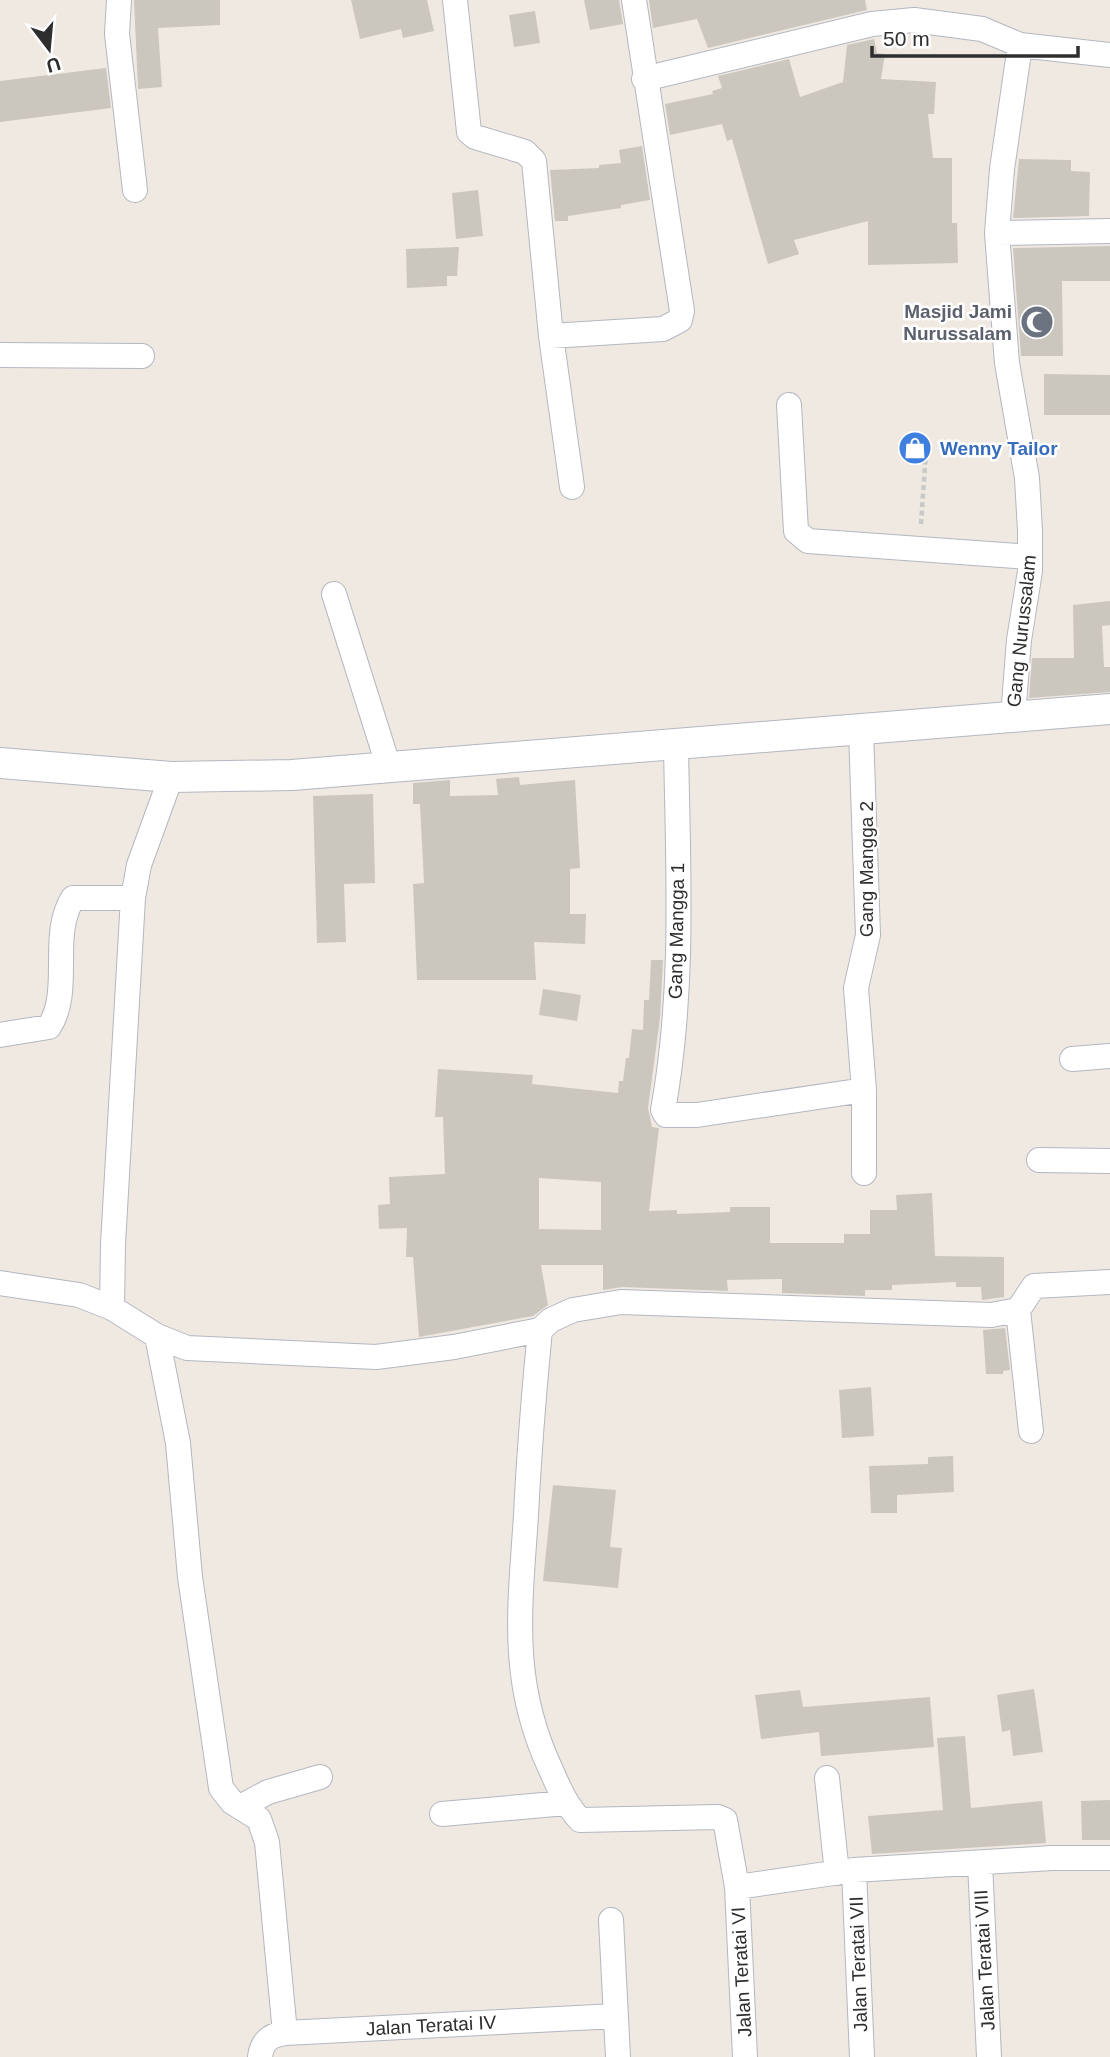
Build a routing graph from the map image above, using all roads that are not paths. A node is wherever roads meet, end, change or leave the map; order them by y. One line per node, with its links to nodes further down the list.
1 (119, 0): 7 (street)
2 (455, 0): 10 (street)
3 (634, 0): 6 (street)
4 (1020, 45): 5 (street); 6 (street); 9 (street, Gang Nurussalam)
5 (1110, 55)
6 (644, 79): 10 (street)
7 (135, 190)
8 (1110, 231): 9 (street)
9 (997, 233): 15 (street, Gang Nurussalam)
10 (551, 336): 14 (street)
11 (0, 355): 12 (street)
12 (142, 356)
13 (789, 405): 15 (street)
14 (572, 487)
15 (1030, 557): 18 (street, Gang Nurussalam)
16 (334, 594): 22 (street)
17 (1110, 709): 18 (street)
18 (1013, 718): 19 (street)
19 (862, 731): 20 (street); 28 (street, Gang Mangga 2)
20 (676, 746): 22 (street); 28 (street, Gang Mangga 1)
21 (0, 763): 23 (street)
22 (389, 768): 23 (street)
23 (171, 777): 24 (street)
24 (133, 898): 25 (street); 34 (street)
25 (0, 1035)
26 (1110, 1056): 27 (street)
27 (1072, 1059)
28 (864, 1090): 31 (street, Gang Mangga 2)
29 (1039, 1160): 30 (street)
30 (1110, 1161)
31 (864, 1173)
32 (1110, 1282): 35 (street)
33 (0, 1283): 34 (street)
34 (112, 1308): 37 (street)
35 (1018, 1310): 36 (street); 38 (street)
36 (540, 1330): 37 (street); 41 (street)
37 (157, 1336): 42 (street)
38 (1031, 1431)
39 (320, 1777): 42 (street)
40 (827, 1778): 46 (street, Jalan Teratai VII)
41 (566, 1803): 43 (street); 47 (street, Jalan Teratai VI)
42 (242, 1806): 50 (street)
43 (442, 1814)
44 (1110, 1858): 45 (street)
45 (980, 1863): 46 (street); 55 (street, Jalan Teratai VIII)
46 (846, 1871): 47 (street); 54 (street, Jalan Teratai VII)
47 (737, 1887): 53 (street, Jalan Teratai VI)
48 (611, 1920): 49 (street)
49 (616, 2016): 50 (street, Jalan Teratai IV); 52 (street)
50 (285, 2033): 51 (street)
51 (260, 2057)
52 (618, 2057)
53 (746, 2057)
54 (862, 2057)
55 (989, 2057)

